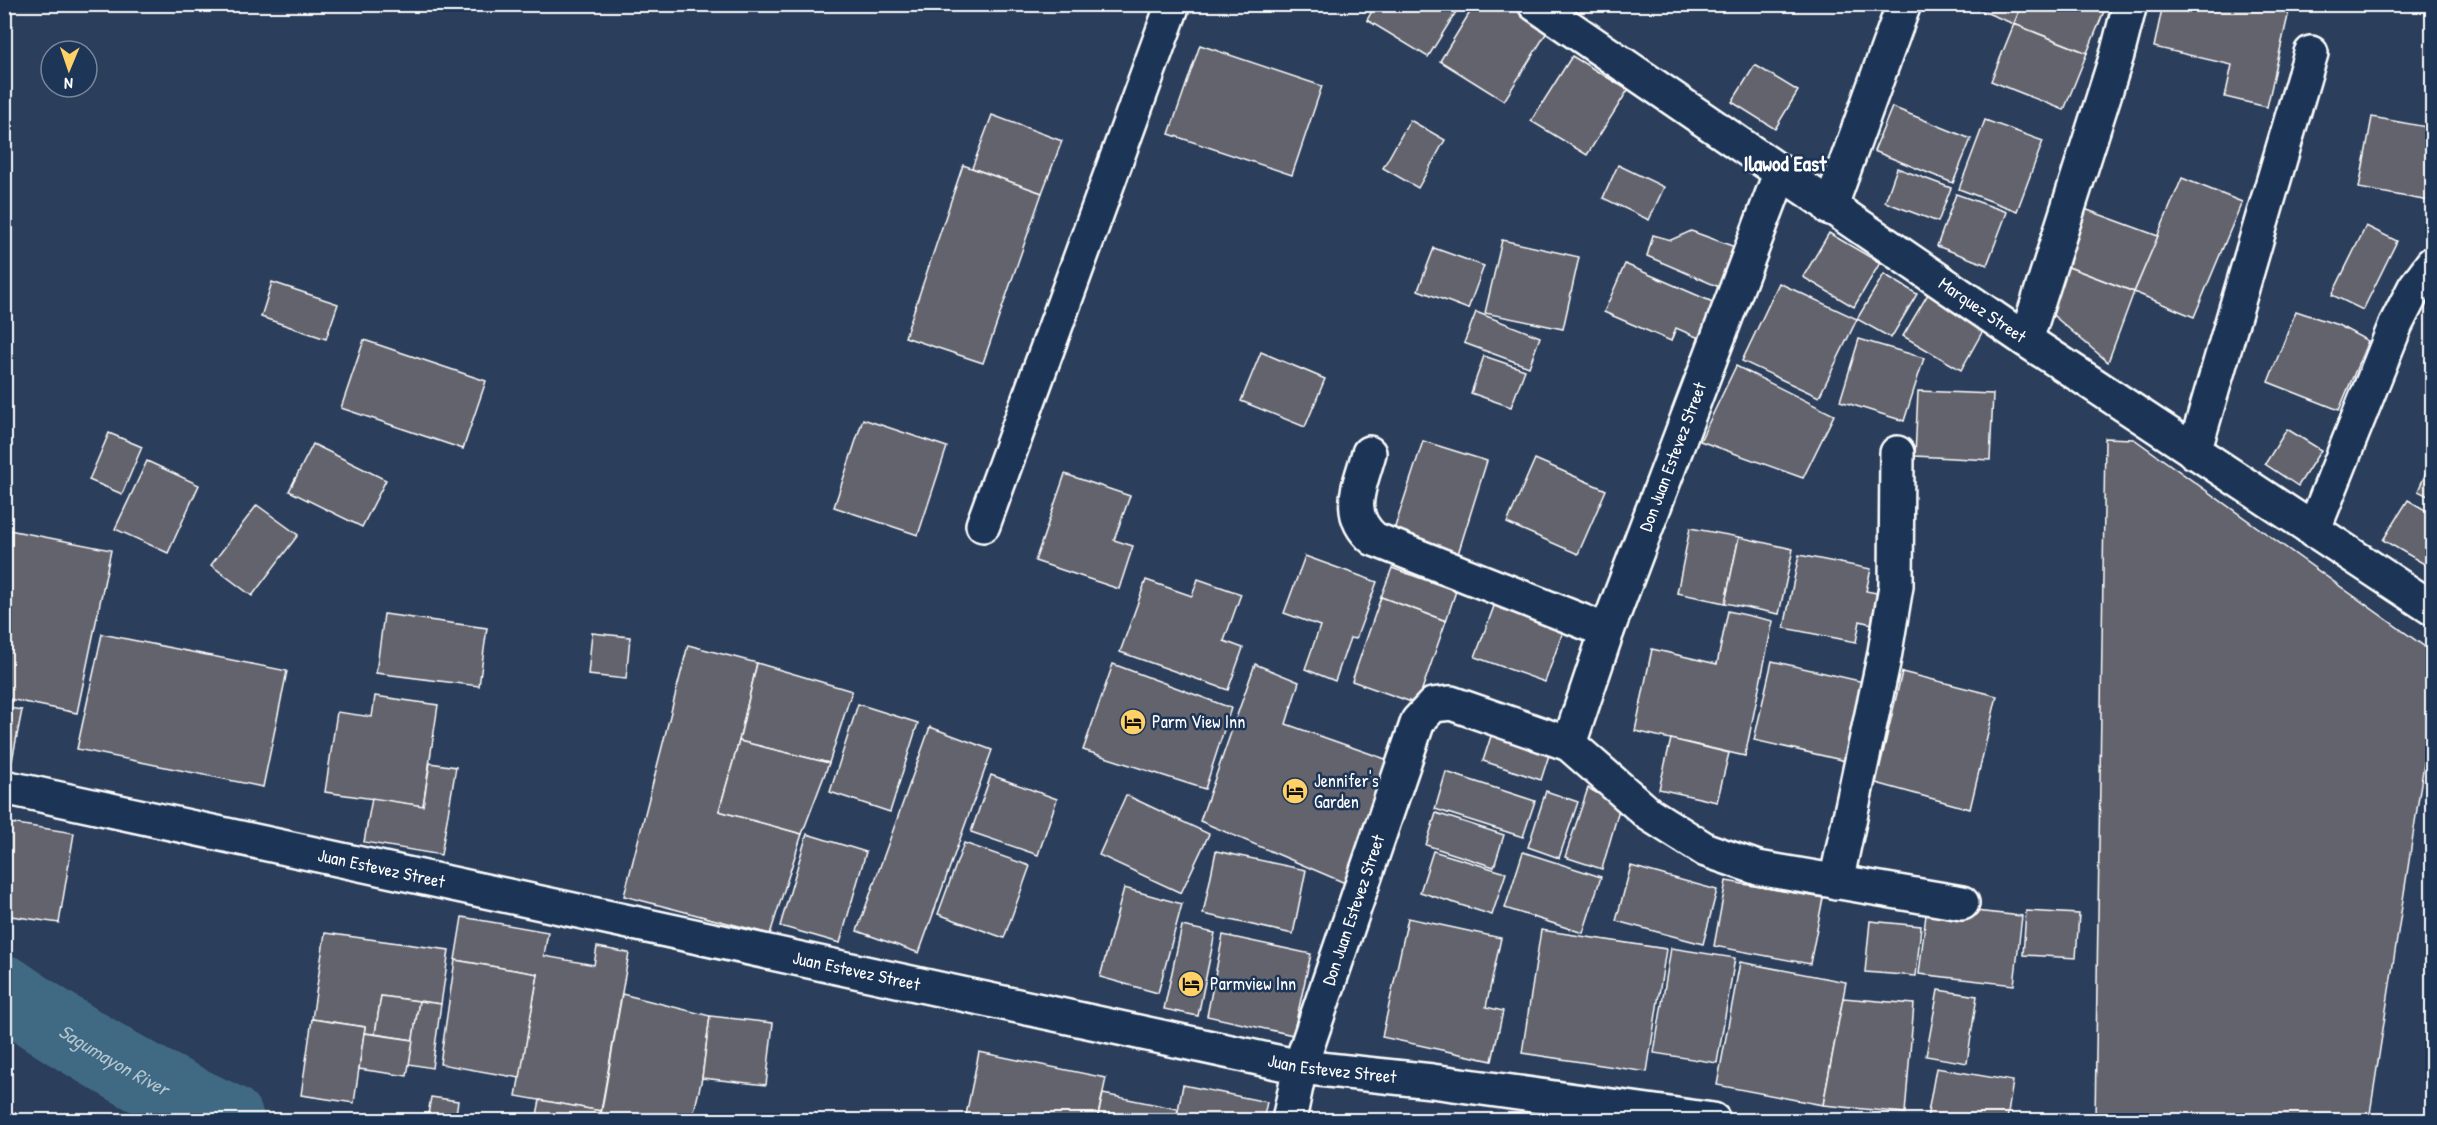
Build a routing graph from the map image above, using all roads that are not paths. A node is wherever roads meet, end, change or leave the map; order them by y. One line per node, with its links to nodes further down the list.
1 (1173, 4): 13 (street)
2 (1535, 4): 6 (street, Marquez Street)
3 (1904, 4): 7 (street)
4 (2130, 4): 9 (street)
5 (2311, 53): 10 (street)
6 (1780, 174): 7 (street, Marquez Street); 16 (street, Don Juan Estevez Street)
7 (1830, 208): 9 (street, Marquez Street)
8 (2433, 264): 14 (street)
9 (2026, 340): 10 (street, Marquez Street)
10 (2194, 452): 14 (street, Marquez Street)
11 (1369, 453): 16 (street)
12 (1897, 453): 19 (street)
13 (983, 525)
14 (2313, 531): 15 (street, Marquez Street)
15 (2433, 608)
16 (1607, 630): 17 (street, Don Juan Estevez Street)
17 (1569, 744): 19 (street, Don Juan Estevez Street); 21 (street, Don Juan Estevez Street)
18 (4, 787): 21 (street, Juan Estevez Street)
19 (1836, 882): 20 (street, Don Juan Estevez Street)
20 (1962, 903)
21 (1300, 1067): 22 (street, Don Juan Estevez Street); 23 (street, Juan Estevez Street)
22 (1289, 1120)
23 (1713, 1120)

